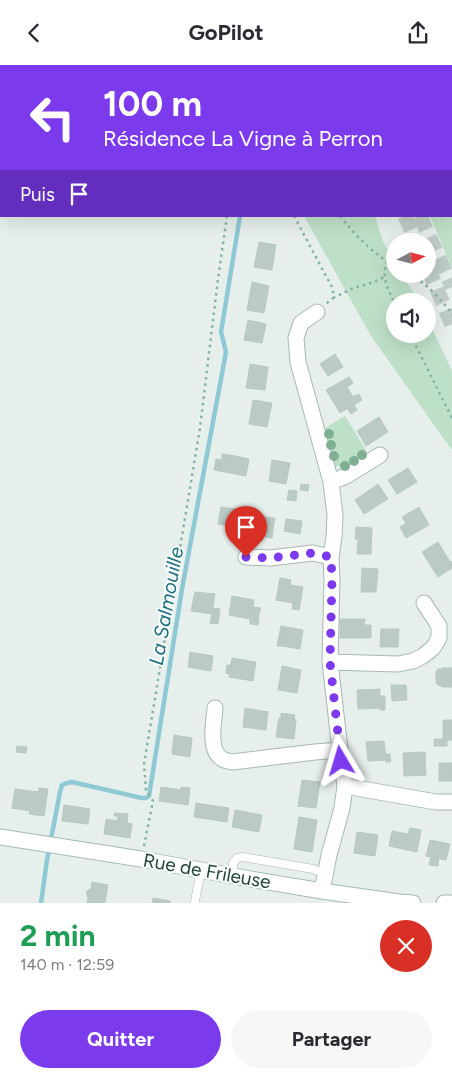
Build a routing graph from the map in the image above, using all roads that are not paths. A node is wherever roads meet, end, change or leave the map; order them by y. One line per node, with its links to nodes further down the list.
1 (317, 312): 3 (street)
2 (380, 455): 3 (street)
3 (331, 482): 5 (street)
4 (246, 557): 5 (street)
5 (331, 557): 7 (street)
6 (424, 603): 7 (street)
7 (330, 662): 9 (street)
8 (216, 708): 9 (street)
9 (340, 751): 10 (street)
10 (345, 786): 11 (street); 14 (street)
11 (452, 803)
12 (0, 837): 13 (street, Rue de Frileuse)
13 (201, 870): 15 (street, Rue de Frileuse); 17 (lane)
14 (325, 874): 15 (lane); 16 (street)
15 (233, 876): 16 (street, Rue de Frileuse)
16 (322, 891): 18 (street, Rue de Frileuse)
17 (198, 898)
18 (414, 903)
19 (444, 903): 20 (street)
20 (452, 903)

